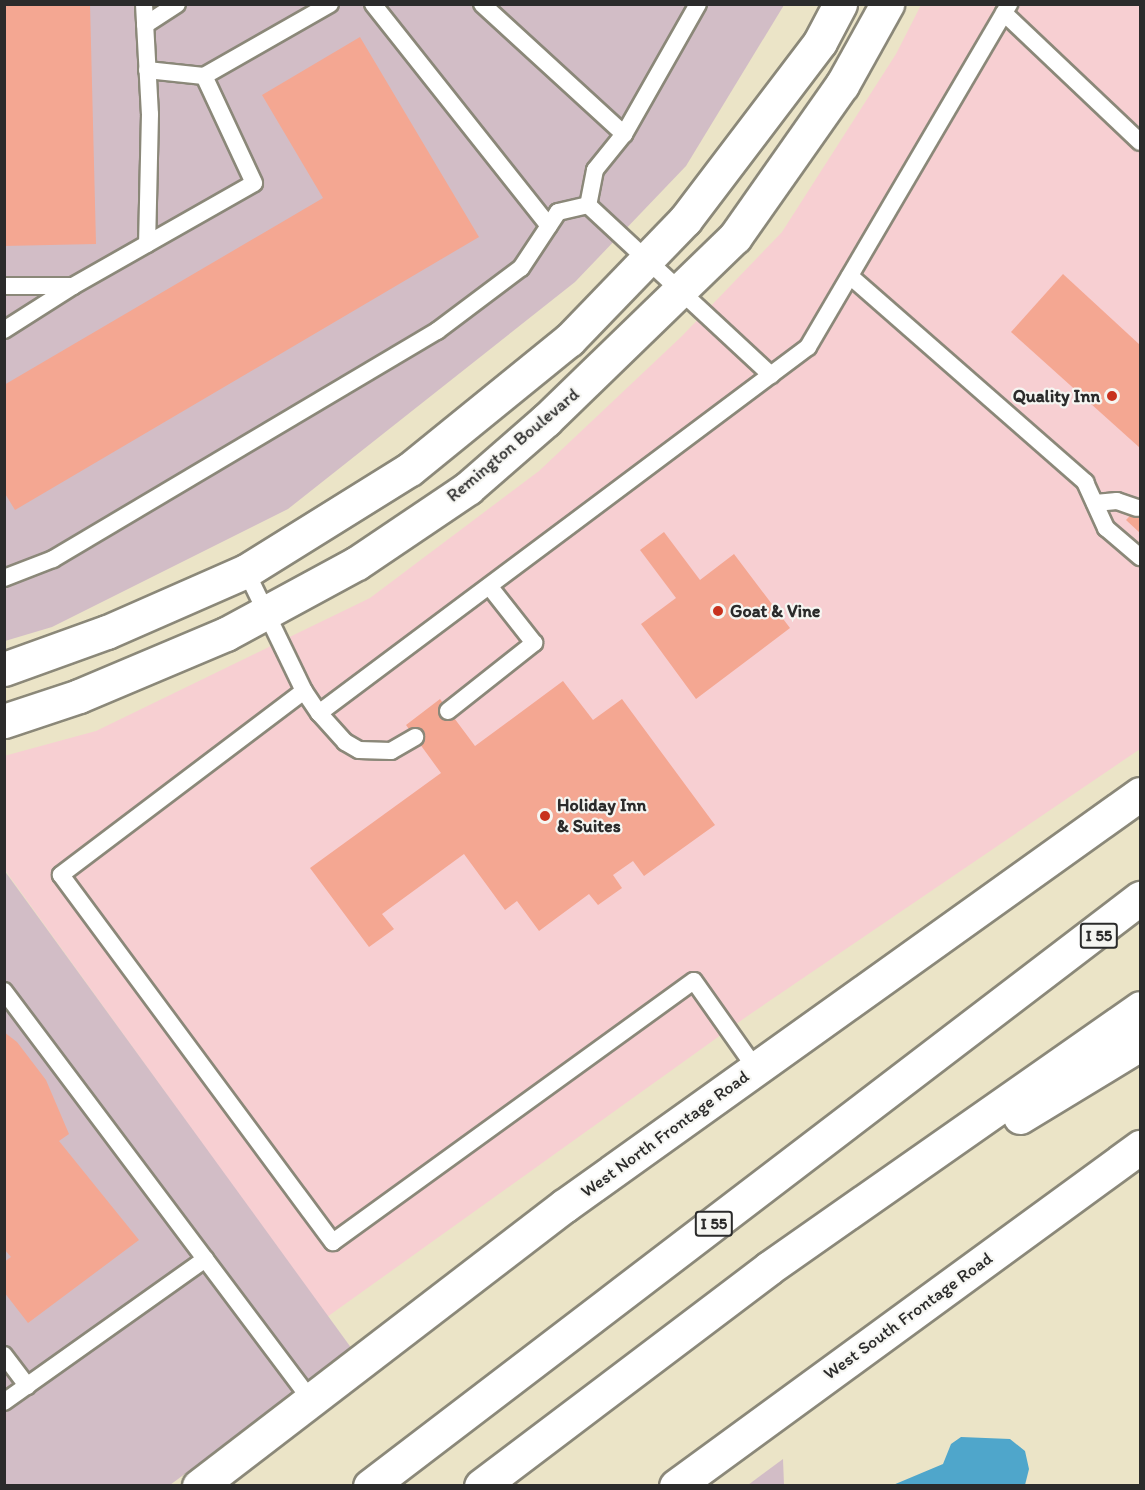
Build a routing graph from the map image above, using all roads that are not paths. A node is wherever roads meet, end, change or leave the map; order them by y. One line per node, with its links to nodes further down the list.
1 (144, 4): 10 (lane)
2 (177, 4): 10 (lane)
3 (330, 4): 12 (lane)
4 (373, 4): 16 (lane)
5 (482, 4): 13 (lane)
6 (698, 4): 13 (lane)
7 (840, 4): 18 (main road)
8 (887, 4): 22 (main road, Remington Boulevard)
9 (1006, 9): 14 (lane); 19 (lane)
10 (145, 25): 11 (lane)
11 (147, 70): 12 (lane); 17 (lane)
12 (204, 76): 17 (lane)
13 (624, 134): 15 (lane)
14 (1140, 142)
15 (588, 206): 16 (lane); 18 (lane)
16 (549, 226): 29 (lane)
17 (147, 244): 21 (lane)
18 (647, 260): 22 (lane); 28 (main road)
19 (850, 276): 24 (lane); 25 (lane)
20 (4, 286): 21 (lane)
21 (73, 286): 23 (lane)
22 (681, 292): 24 (lane); 31 (main road, Remington Boulevard)
23 (4, 330)
24 (771, 375): 30 (lane)
25 (1095, 503): 26 (lane); 27 (lane)
26 (1137, 508)
27 (1140, 557)
28 (246, 571): 31 (lane); 32 (main road)
29 (4, 578)
30 (490, 587): 34 (lane); 35 (lane)
31 (266, 612): 33 (lane); 36 (main road, Remington Boulevard)
32 (4, 669)
33 (304, 691): 35 (lane); 45 (lane)
34 (448, 711)
35 (319, 713): 37 (lane)
36 (4, 721)
37 (415, 737)
38 (1140, 794): 45 (main road, West North Frontage Road)
39 (1140, 898): 41 (main road)
40 (1140, 909): 41 (main road, I 55)
41 (1058, 963): 54 (main road, I 55)
42 (4, 991): 47 (lane)
43 (1140, 1008): 48 (main road)
44 (1140, 1044): 48 (main road)
45 (756, 1069): 51 (main road, West North Frontage Road)
46 (1140, 1148): 56 (main road, West South Frontage Road)
47 (205, 1259): 50 (lane); 51 (lane)
48 (769, 1268): 55 (main road)
49 (4, 1355): 50 (lane)
50 (27, 1386): 52 (lane)
51 (311, 1400): 53 (main road, West North Frontage Road)
52 (4, 1402)
53 (199, 1485)
54 (370, 1485)
55 (481, 1485)
56 (676, 1485)

